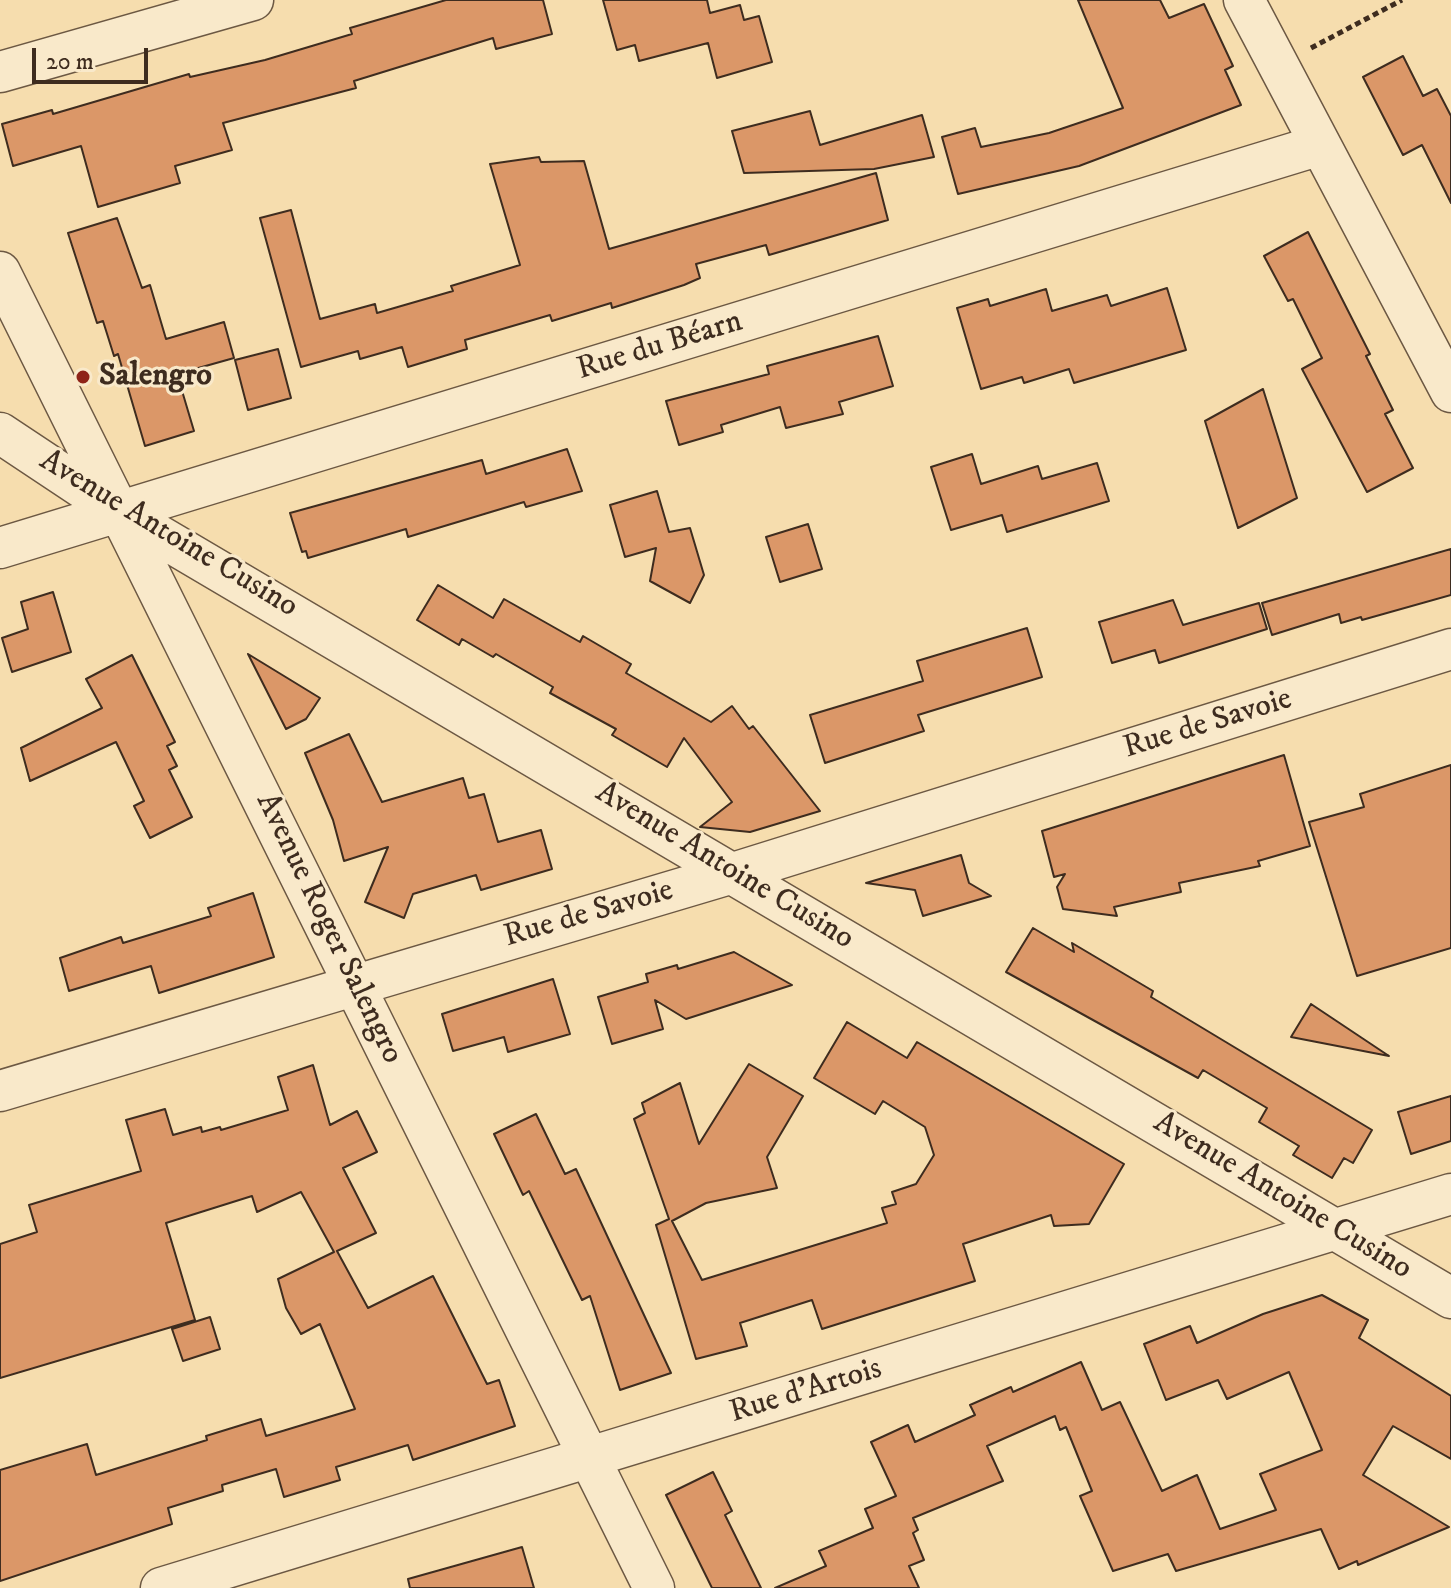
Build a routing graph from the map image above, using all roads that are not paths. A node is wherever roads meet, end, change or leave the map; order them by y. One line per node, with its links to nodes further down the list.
1 (253, 0): 3 (street)
2 (1244, 0): 4 (street)
3 (0, 72)
4 (1320, 145): 6 (street); 8 (street, Rue du Béarn)
5 (0, 272): 8 (street, Avenue Roger Salengro)
6 (1451, 392)
7 (0, 433): 8 (street, Avenue Antoine Cusino)
8 (119, 512): 9 (street, Rue du Béarn); 11 (street, Avenue Antoine Cusino); 12 (street, Avenue Roger Salengro)
9 (0, 548)
10 (1451, 649): 11 (street, Rue de Savoie)
11 (733, 873): 12 (street, Rue de Savoie); 15 (street, Avenue Antoine Cusino)
12 (356, 983): 13 (street, Rue de Savoie); 17 (street, Avenue Roger Salengro)
13 (0, 1091)
14 (1451, 1194): 15 (street, Rue d'Artois)
15 (1335, 1228): 16 (street, Avenue Antoine Cusino); 17 (street, Rue d'Artois)
16 (1451, 1298)
17 (589, 1459): 18 (street, Rue d'Artois); 19 (street, Avenue Roger Salengro)
18 (161, 1588)
19 (654, 1588)

